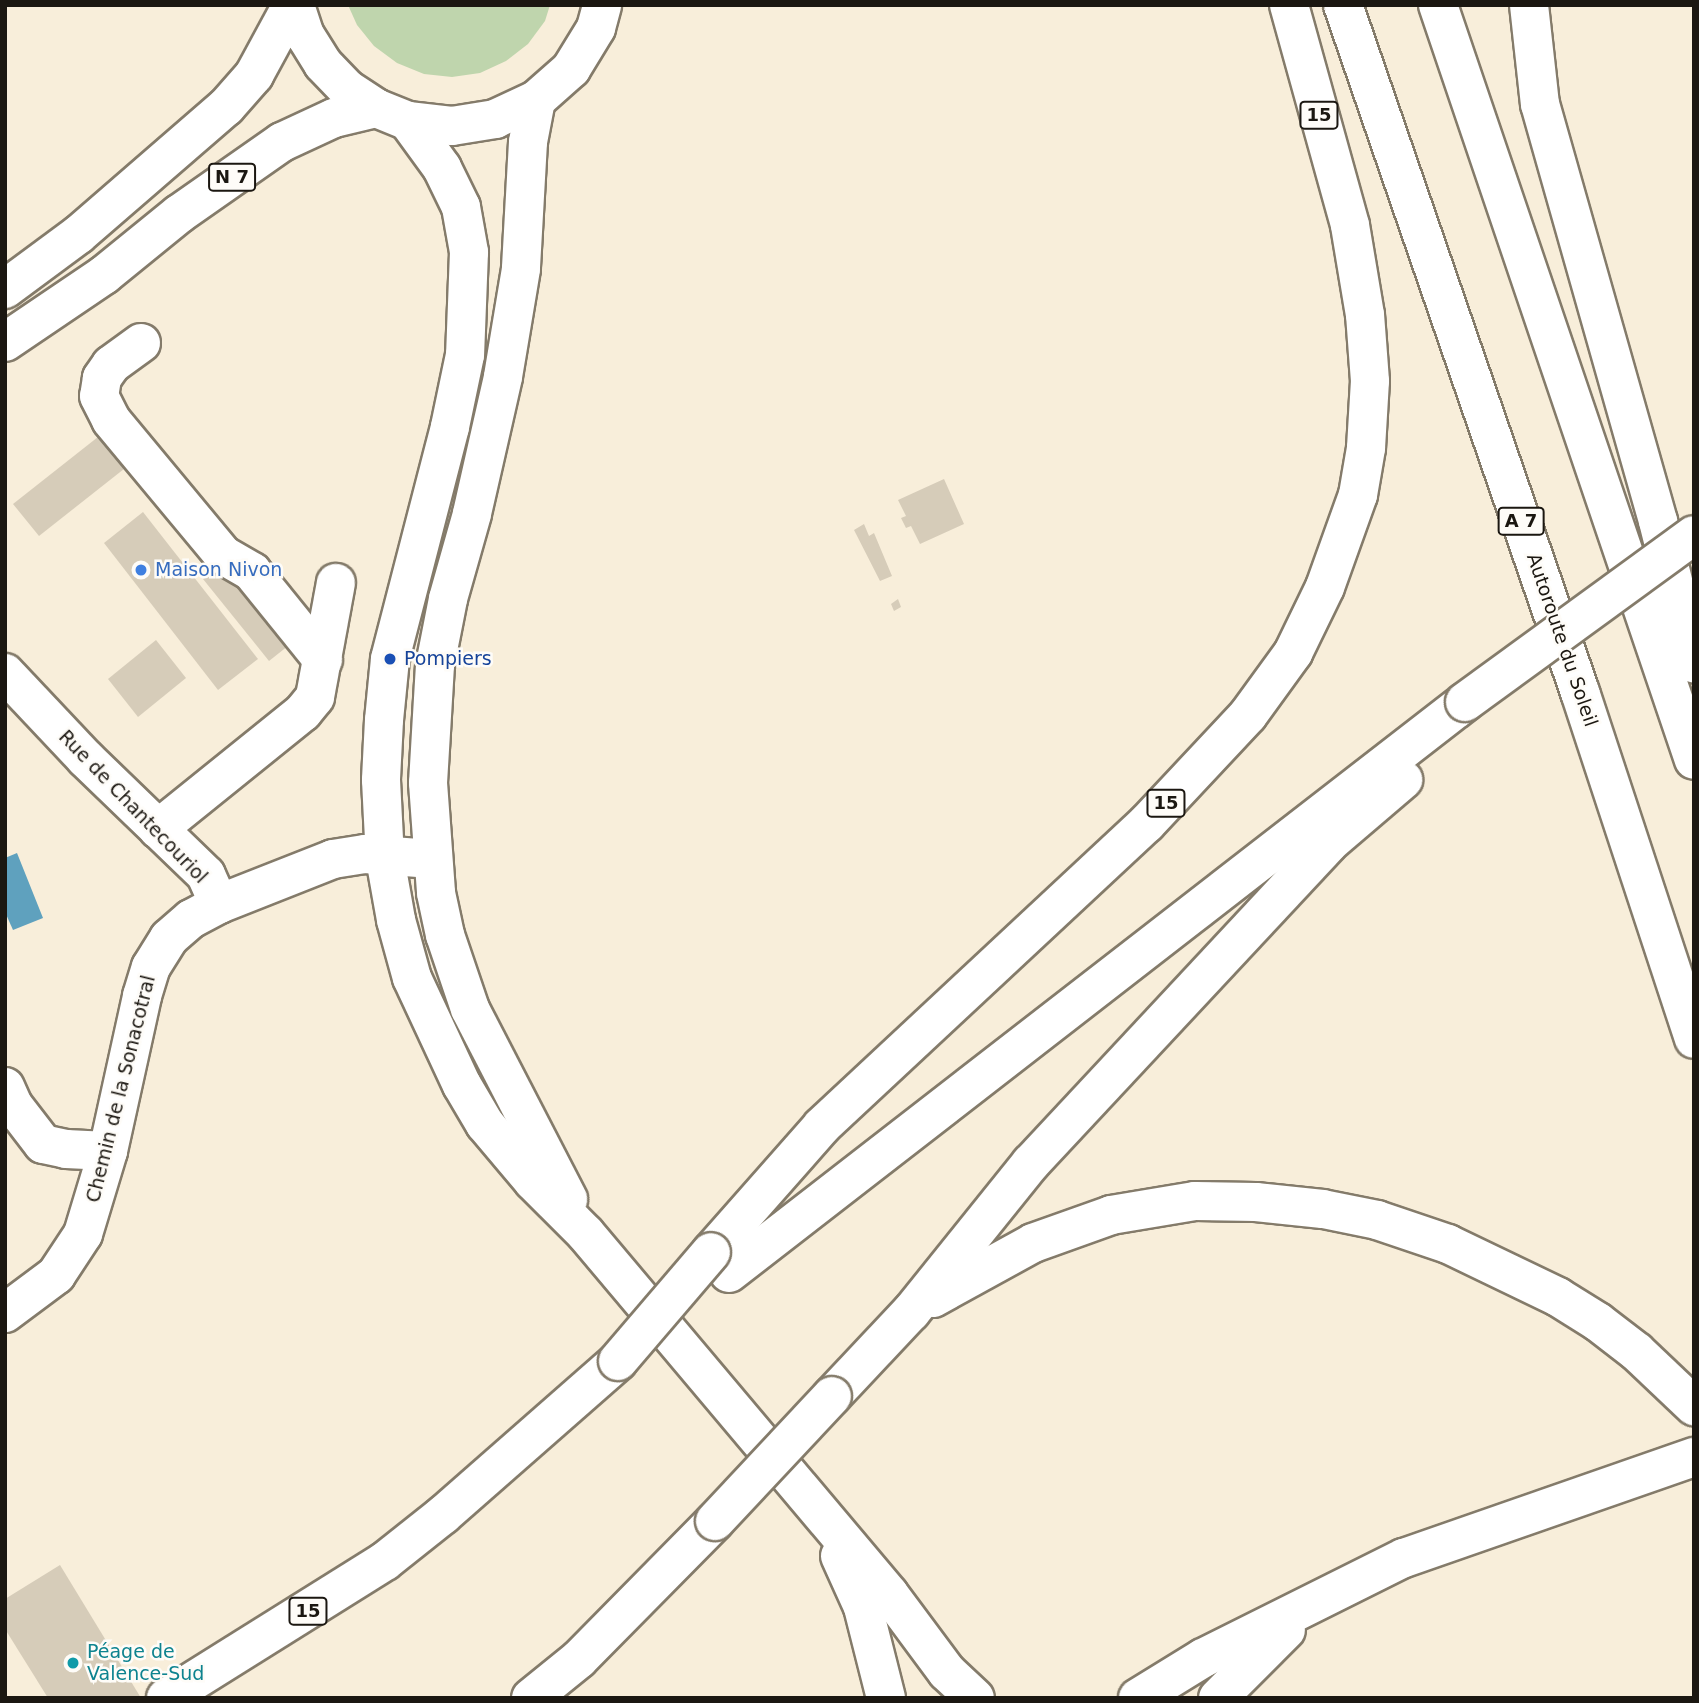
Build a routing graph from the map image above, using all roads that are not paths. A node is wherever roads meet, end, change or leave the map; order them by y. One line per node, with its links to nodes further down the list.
1 (294, 5): 8 (main road); 9 (main road)
2 (602, 5): 7 (main road)
3 (1289, 5): 28 (main road, 15)
4 (1343, 5): 24 (main road, Autoroute du Soleil / A 7)
5 (1438, 5): 19 (main road)
6 (1529, 5): 16 (main road)
7 (536, 100): 8 (main road); 22 (main road)
8 (392, 115): 10 (main road, N 7); 21 (main road)
9 (5, 289)
10 (5, 342)
11 (141, 343): 15 (main road)
12 (1694, 535): 18 (main road, bridge)
13 (1694, 563): 18 (main road)
14 (336, 583): 15 (main road)
15 (323, 660): 20 (main road)
16 (1694, 664)
17 (5, 673): 20 (main road, Rue de Chantecouriol)
18 (1469, 714): 28 (main road); 29 (main road)
19 (1694, 760)
20 (158, 829): 23 (main road, Rue de Chantecouriol)
21 (384, 858): 22 (main road, Rue de Chantecouriol); 23 (main road, Rue de Chantecouriol); 27 (main road)
22 (432, 859): 27 (main road)
23 (219, 904): 26 (main road, Chemin de la Sonacotral)
24 (1694, 1039)
25 (5, 1087): 26 (main road)
26 (108, 1152): 30 (main road, Chemin de la Sonacotral)
27 (585, 1233): 33 (main road)
28 (720, 1263): 35 (main road, 15, bridge)
29 (911, 1312): 31 (main road); 36 (main road, bridge)
30 (5, 1313)
31 (1694, 1406)
32 (1694, 1457): 34 (main road)
33 (822, 1516): 37 (main road); 38 (main road)
34 (1316, 1600): 39 (main road); 40 (main road)
35 (166, 1698)
36 (531, 1698)
37 (886, 1698)
38 (975, 1698)
39 (1138, 1698)
40 (1218, 1698)

